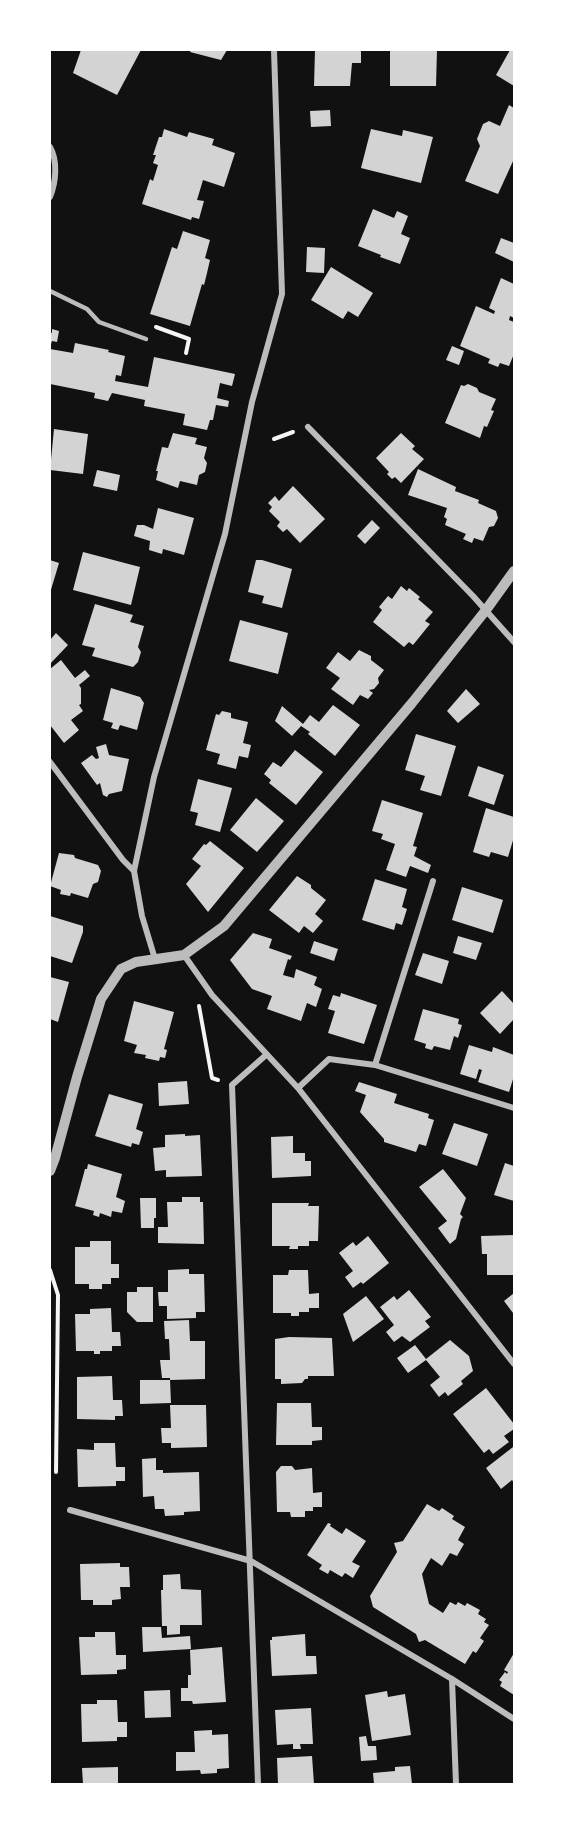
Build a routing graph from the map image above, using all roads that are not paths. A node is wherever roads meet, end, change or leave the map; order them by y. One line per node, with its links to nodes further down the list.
1 (274, 50): 11 (street)
2 (50, 147): 3 (street)
3 (50, 197)
4 (50, 291): 5 (lane)
5 (146, 339)
6 (308, 427): 8 (street)
7 (514, 571): 8 (street)
8 (486, 610): 9 (street); 13 (street)
9 (514, 642)
10 (50, 762): 11 (street)
11 (134, 871): 14 (street)
12 (433, 881): 16 (street)
13 (184, 955): 14 (street); 15 (street)
14 (156, 959): 19 (street)
15 (266, 1055): 17 (street); 22 (street)
16 (375, 1065): 17 (street); 18 (street)
17 (298, 1088): 20 (street)
18 (514, 1108)
19 (50, 1171)
20 (514, 1364)
21 (70, 1510): 22 (street)
22 (251, 1561): 23 (street); 25 (street)
23 (452, 1679): 24 (street); 26 (street)
24 (514, 1719)
25 (258, 1785)
26 (456, 1785)

